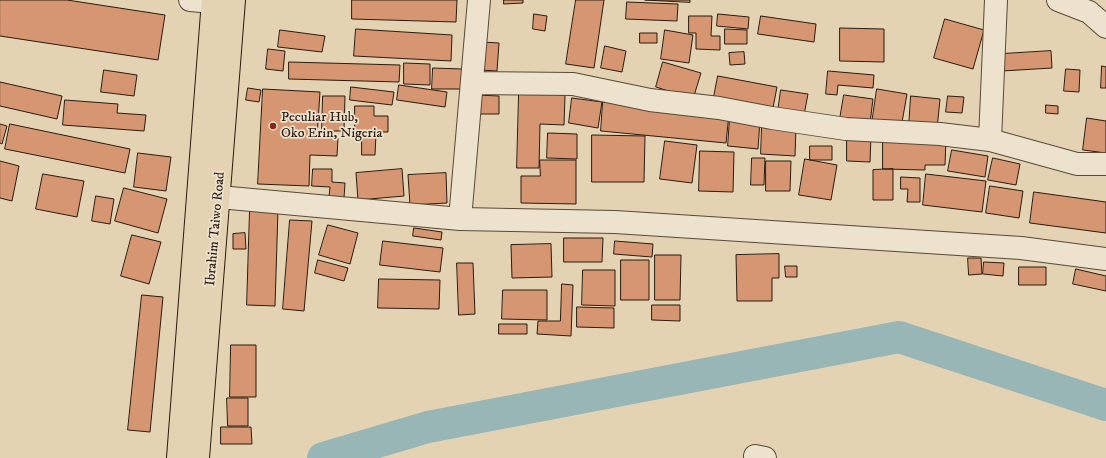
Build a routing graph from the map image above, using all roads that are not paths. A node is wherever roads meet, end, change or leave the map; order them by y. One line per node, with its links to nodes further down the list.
1 (190, 0): 2 (street)
2 (220, 0): 10 (highway, Ibrahim Taiwo Road); 13 (highway, Ibrahim Taiwo Road)
3 (479, 0): 7 (street)
4 (996, 0): 8 (street)
5 (1058, 0): 6 (street)
6 (1106, 27)
7 (472, 83): 8 (street); 11 (street)
8 (990, 140): 9 (street)
9 (1106, 164)
10 (219, 197): 11 (street); 14 (highway, Ibrahim Taiwo Road)
11 (460, 219): 12 (street)
12 (1106, 259)
13 (178, 458)
14 (198, 458)

